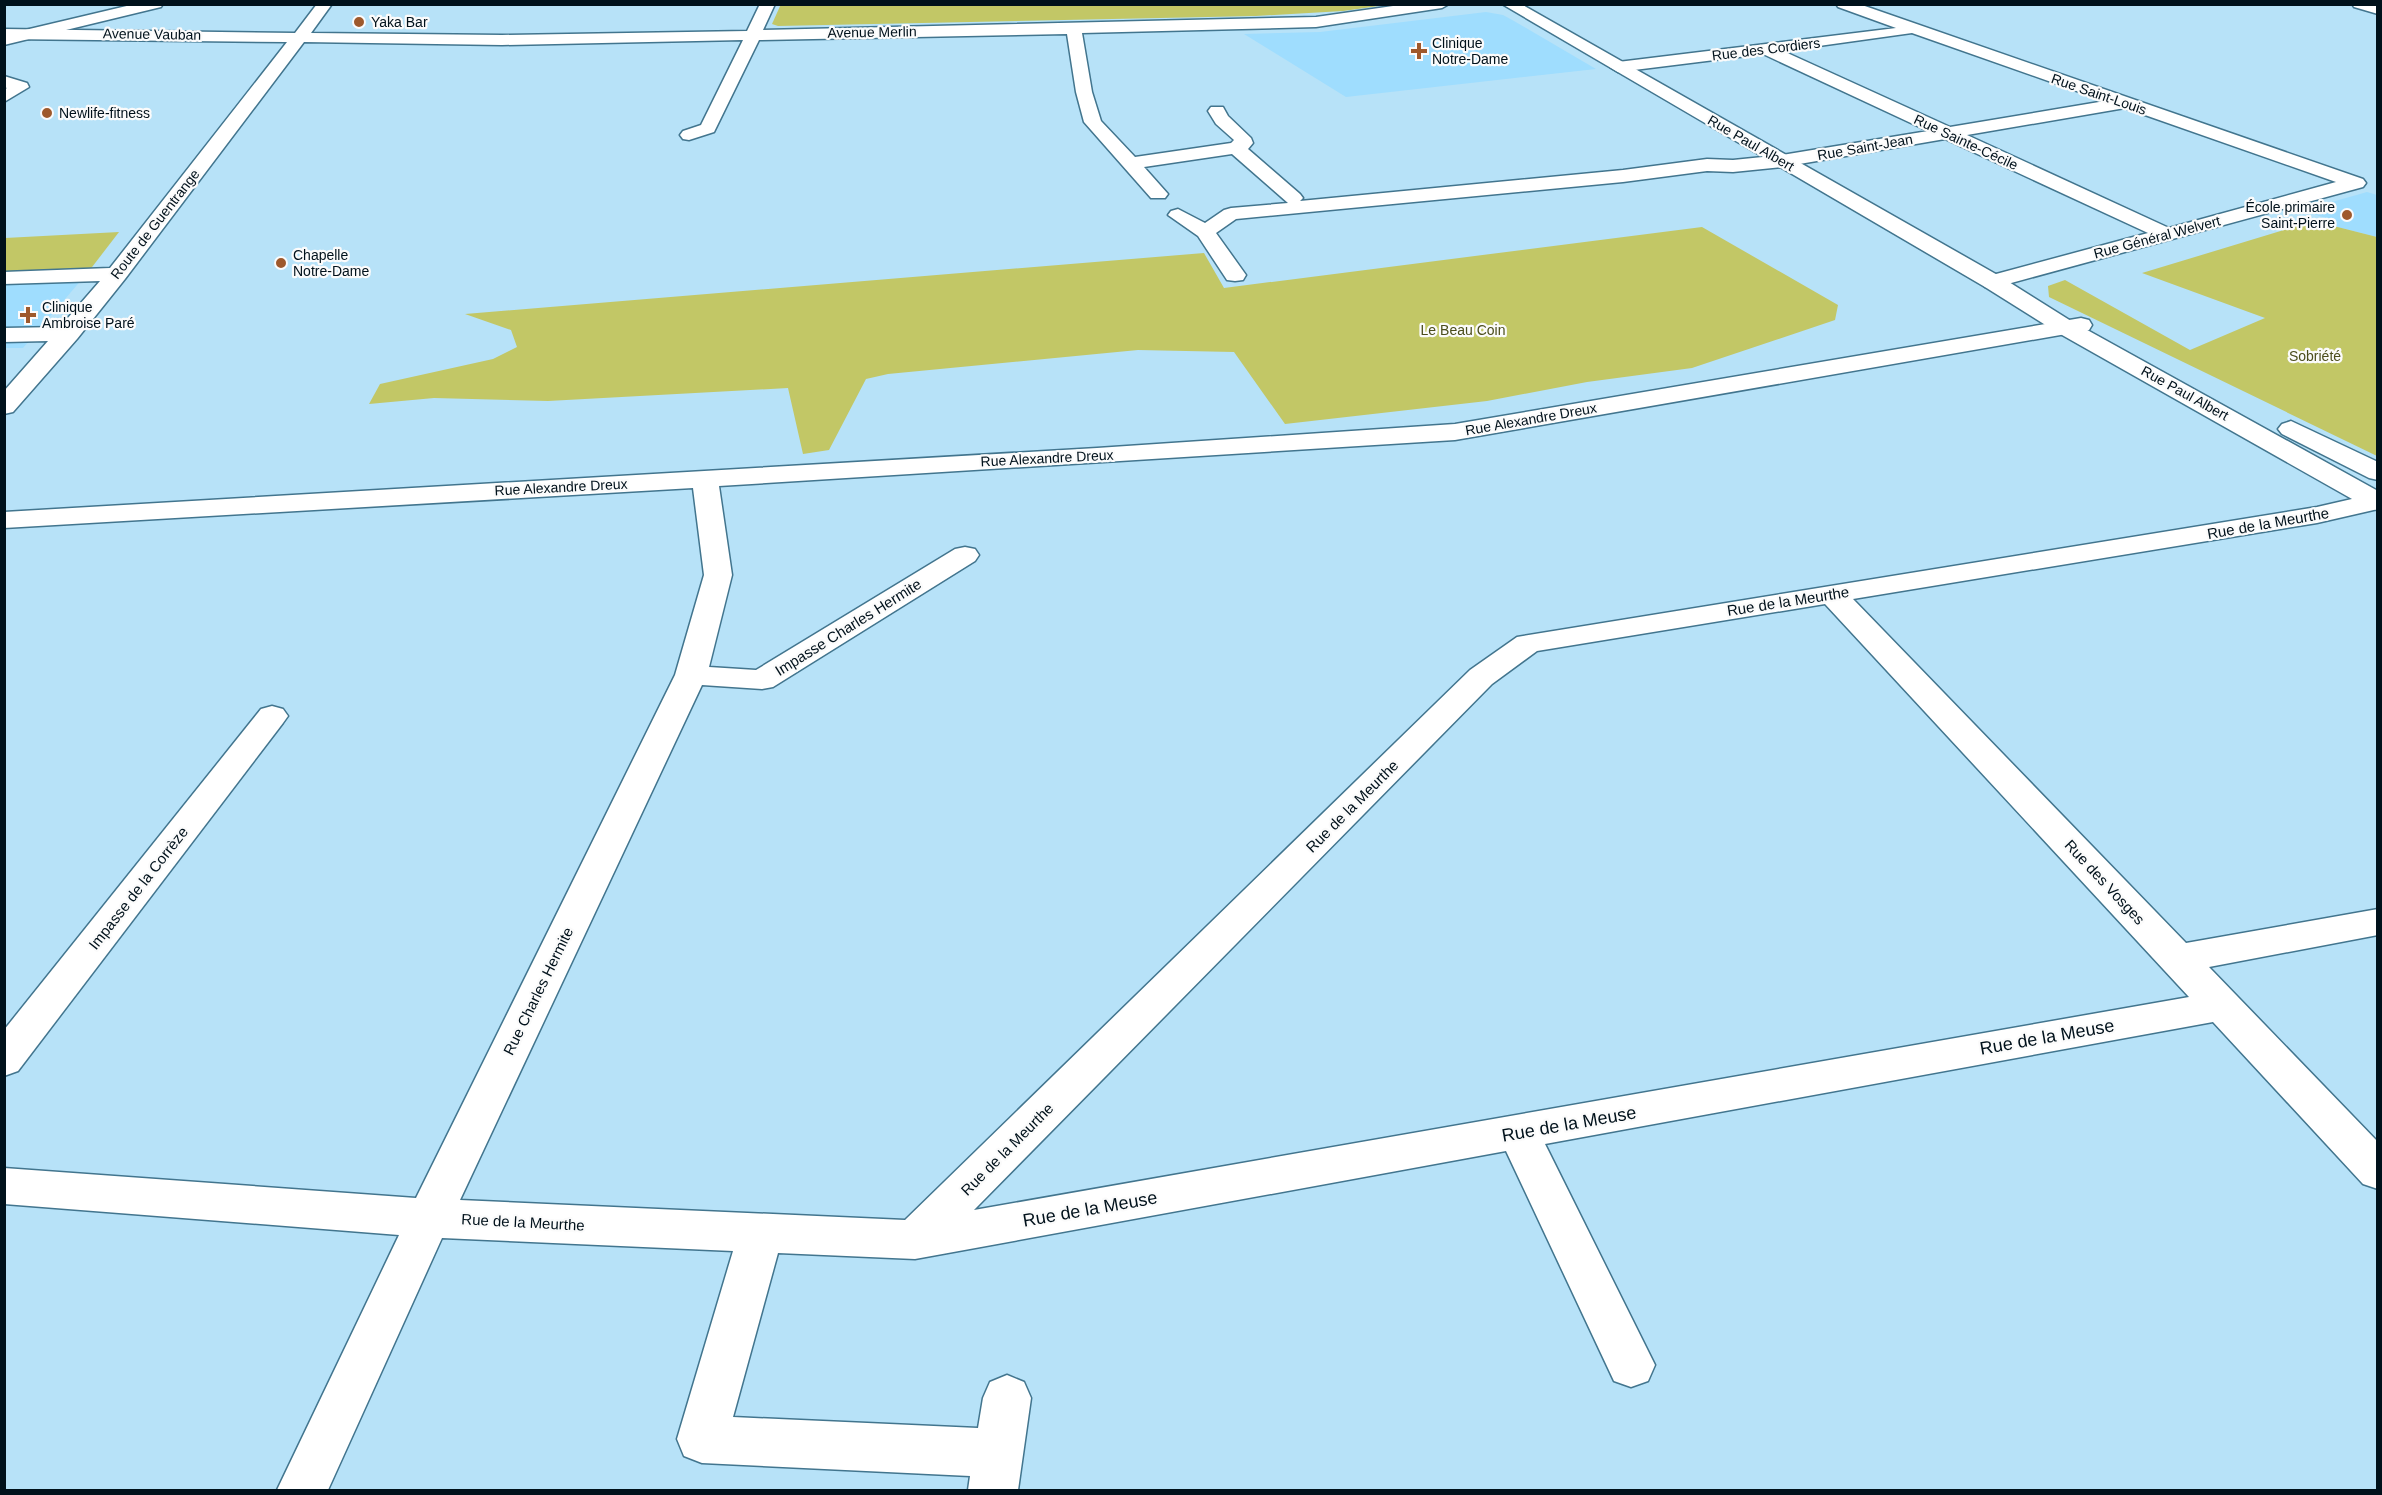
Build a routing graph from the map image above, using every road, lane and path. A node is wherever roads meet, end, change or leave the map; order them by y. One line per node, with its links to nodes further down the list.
1 (98, 4): 11 (street)
2 (156, 4): 15 (street)
3 (325, 4): 17 (street, Route de Guentrange)
4 (768, 4): 16 (street)
5 (1442, 4): 12 (street, Avenue Merlin)
6 (1509, 4): 20 (street, Rue Paul Albert)
7 (1879, 4): 9 (street)
8 (2359, 4): 10 (street)
9 (1846, 6): 13 (street, Rue Saint-Louis)
10 (2378, 10)
11 (4, 26)
12 (1074, 29): 16 (street, Avenue Merlin); 29 (street)
13 (1914, 30): 19 (street, Rue des Cordiers); 23 (street, Rue Saint-Louis)
14 (4, 34): 15 (street, Avenue Vauban)
15 (32, 34): 17 (street, Avenue Vauban); 18 (street)
16 (754, 34): 17 (street, Avenue Merlin); 26 (street)
17 (300, 37): 36 (street, Route de Guentrange)
18 (4, 40)
19 (1766, 49): 20 (street, Rue des Cordiers); 25 (street, Rue Sainte-Cécile)
20 (1618, 67): 28 (street, Rue Paul Albert)
21 (4, 81): 22 (street)
22 (4, 97)
23 (2125, 103): 25 (street, Rue Saint-Jean); 30 (street, Rue Saint-Louis)
24 (1217, 111): 27 (street)
25 (1947, 133): 28 (street, Rue Saint-Jean); 35 (street, Rue Sainte-Cécile)
26 (689, 135)
27 (1236, 148): 29 (street); 32 (street)
28 (1782, 161): 34 (street, Rue Saint-Jean); 39 (street, Rue Paul Albert)
29 (1132, 163): 31 (street)
30 (2356, 183): 35 (street, Rue Général Welvert)
31 (1158, 194)
32 (1293, 198)
33 (1178, 215): 34 (street)
34 (1205, 232): 37 (street)
35 (2166, 234): 39 (street, Rue Général Welvert)
36 (117, 274): 38 (street); 41 (street, Route de Guentrange)
37 (1235, 275)
38 (4, 278)
39 (1993, 282): 40 (street, Rue Paul Albert)
40 (2073, 327): 44 (street, Rue Paul Albert); 45 (street, Rue Alexandre Dreux); 46 (street, Rue Paul Albert)
41 (69, 334): 42 (street); 43 (street, Route de Guentrange)
42 (4, 335)
43 (4, 407)
44 (2378, 472)
45 (705, 478): 47 (street, Rue Alexandre Dreux); 50 (street, Rue Charles Hermite)
46 (2377, 502): 49 (street, Rue de la Meurthe)
47 (4, 520)
48 (965, 555): 50 (street, Impasse Charles Hermite)
49 (1832, 594): 53 (street, Rue des Vosges); 61 (street, Rue de la Meurthe)
50 (691, 675): 59 (street, Rue Charles Hermite)
51 (272, 716): 55 (street, Impasse de la Corrèze)
52 (2378, 922): 53 (street)
53 (2177, 959): 54 (street, Rue des Vosges)
54 (2221, 1006): 56 (street, Rue de la Meuse); 57 (street, Rue des Vosges)
55 (4, 1060)
56 (1519, 1134): 61 (street, Rue de la Meuse); 62 (street)
57 (2378, 1171)
58 (4, 1186): 59 (street)
59 (429, 1218): 60 (street, Rue de la Meurthe); 65 (street, Rue Charles Hermite)
60 (761, 1233): 61 (street, Rue de la Meurthe); 64 (street)
61 (915, 1240)
62 (1630, 1365)
63 (1007, 1398): 64 (street)
64 (996, 1472)
65 (302, 1491)

